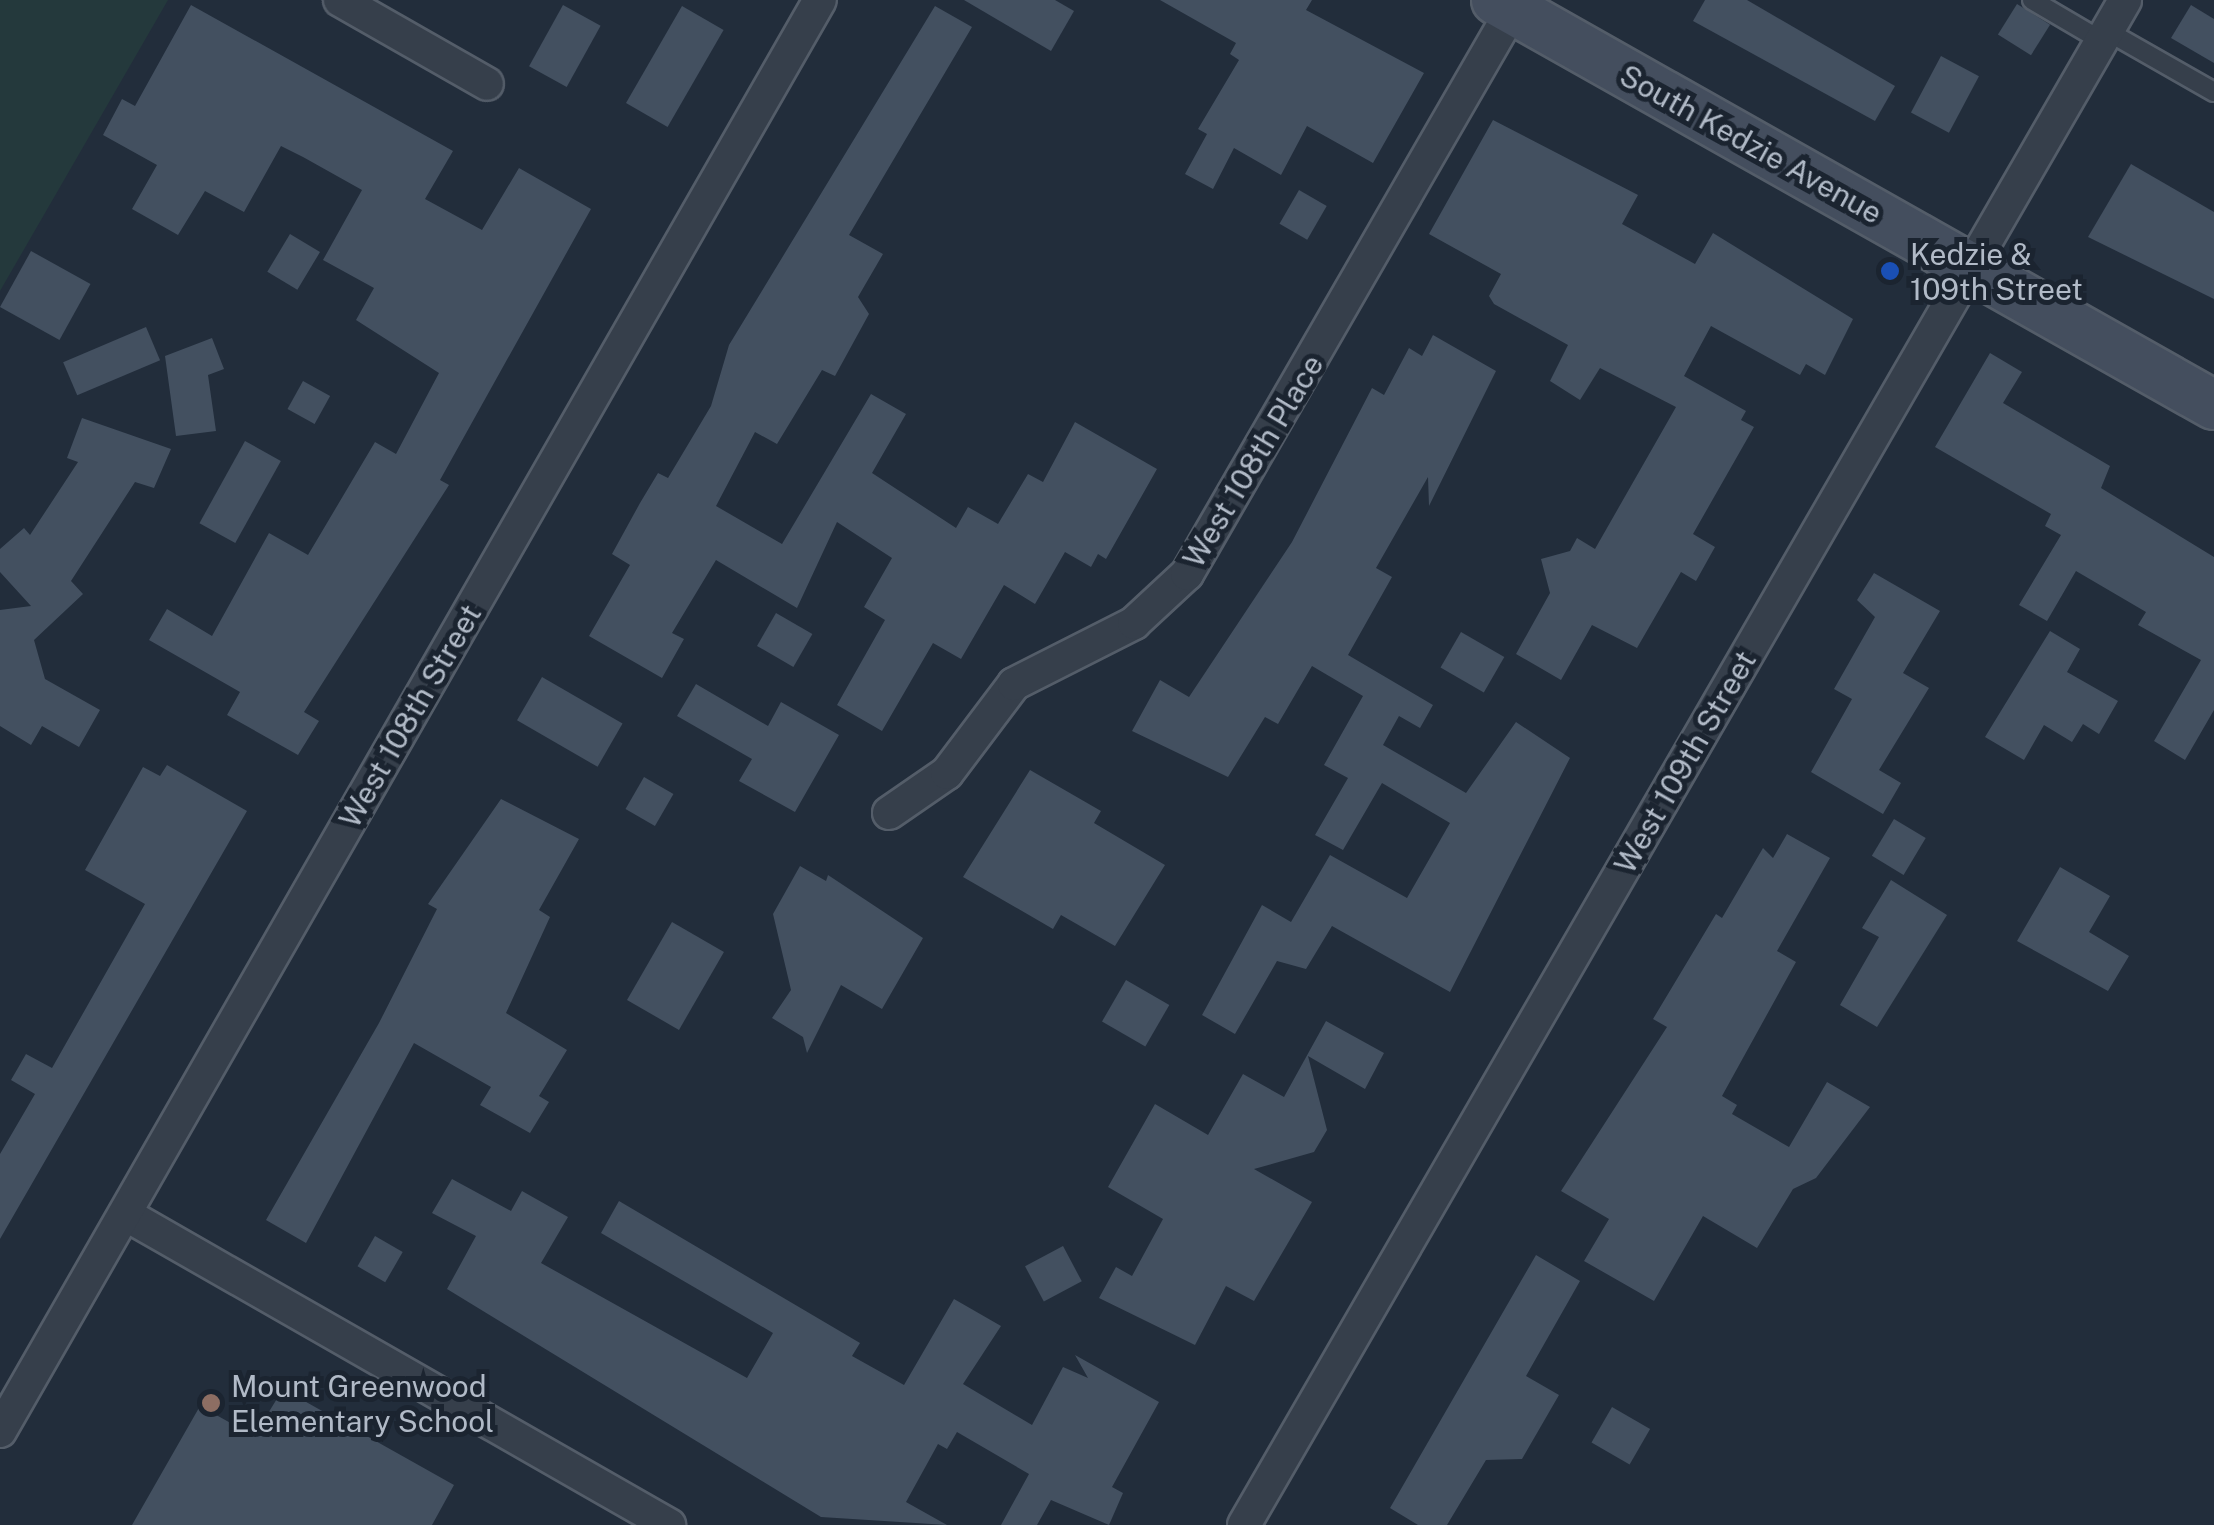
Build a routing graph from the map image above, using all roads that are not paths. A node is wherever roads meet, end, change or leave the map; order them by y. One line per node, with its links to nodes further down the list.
1 (340, 0): 7 (street)
2 (820, 0): 12 (street, West 108th Street)
3 (2032, 0): 6 (lane)
4 (2125, 0): 6 (street, West 109th Street)
5 (1505, 5): 9 (main road, South Kedzie Avenue); 11 (street, West 108th Place)
6 (2105, 36): 8 (lane); 9 (street, West 109th Street)
7 (487, 84)
8 (2214, 92)
9 (1970, 267): 10 (main road, South Kedzie Avenue); 15 (street, West 109th Street)
10 (2214, 406)
11 (889, 813)
12 (125, 1214): 13 (street, West 108th Street); 14 (street)
13 (0, 1431)
14 (669, 1525)
15 (1244, 1525)

